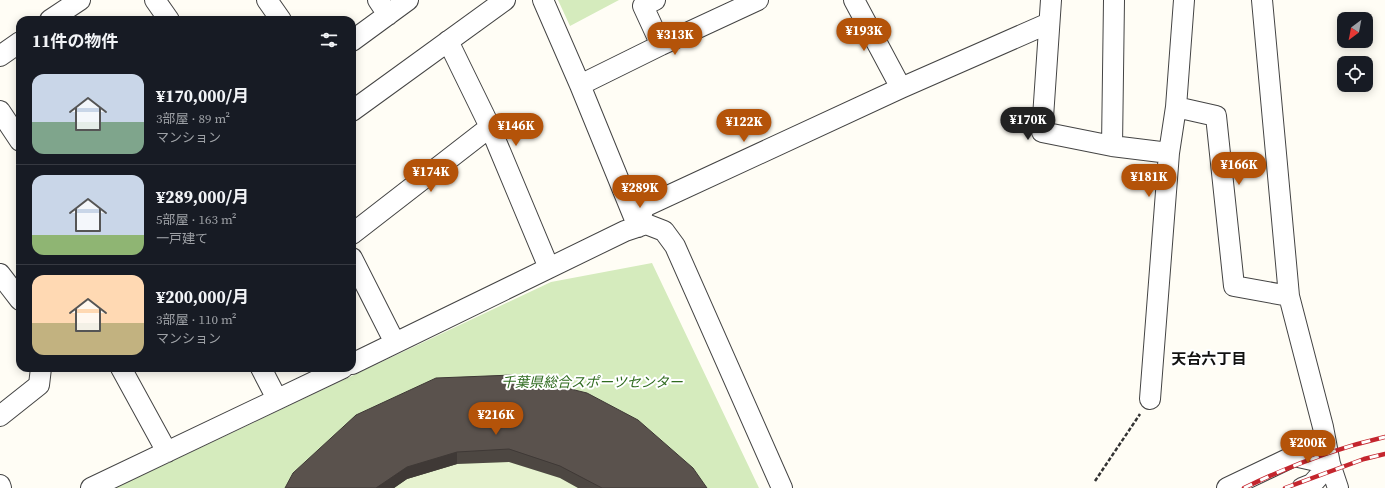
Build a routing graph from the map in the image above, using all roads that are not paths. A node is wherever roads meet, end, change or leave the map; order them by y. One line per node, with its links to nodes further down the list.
1 (80, 0): 15 (street)
2 (155, 0): 16 (street)
3 (267, 0): 17 (street)
4 (408, 0): 14 (street)
5 (505, 0): 20 (street)
6 (543, 0): 24 (street)
7 (655, 0): 22 (street)
8 (758, 0): 22 (street)
9 (854, 0): 25 (street)
10 (1051, 0): 18 (street)
11 (1114, 0): 31 (street)
12 (1184, 0): 26 (street)
13 (1262, 0): 37 (street)
14 (383, 7): 19 (street)
15 (56, 16)
16 (166, 16)
17 (278, 16)
18 (1049, 23): 25 (street); 31 (street)
19 (356, 37)
20 (448, 41): 27 (street); 29 (street)
21 (16, 45): 23 (street)
22 (661, 45): 24 (street)
23 (0, 56)
24 (580, 86): 33 (street)
25 (901, 88): 33 (street)
26 (1176, 107): 32 (street); 37 (street)
27 (356, 108)
28 (0, 111): 30 (street)
29 (490, 127): 34 (street); 36 (street)
30 (16, 135)
31 (1112, 146): 32 (street)
32 (1169, 152): 45 (street)
33 (638, 227): 36 (street); 52 (street)
34 (356, 231)
35 (356, 266): 38 (street)
36 (549, 268): 38 (street)
37 (1289, 296): 48 (street)
38 (395, 343): 39 (street)
39 (356, 362)
40 (41, 372): 46 (street)
41 (123, 372): 47 (street)
42 (263, 372): 44 (street)
43 (335, 372): 44 (street)
44 (278, 399): 47 (street)
45 (1150, 399)
46 (0, 416)
47 (167, 452): 51 (street)
48 (1330, 464): 53 (street); 54 (street); 55 (street)
49 (0, 485): 50 (street)
50 (1, 488)
51 (91, 488)
52 (782, 488)
53 (1227, 488)
54 (1302, 488)
55 (1338, 488)

